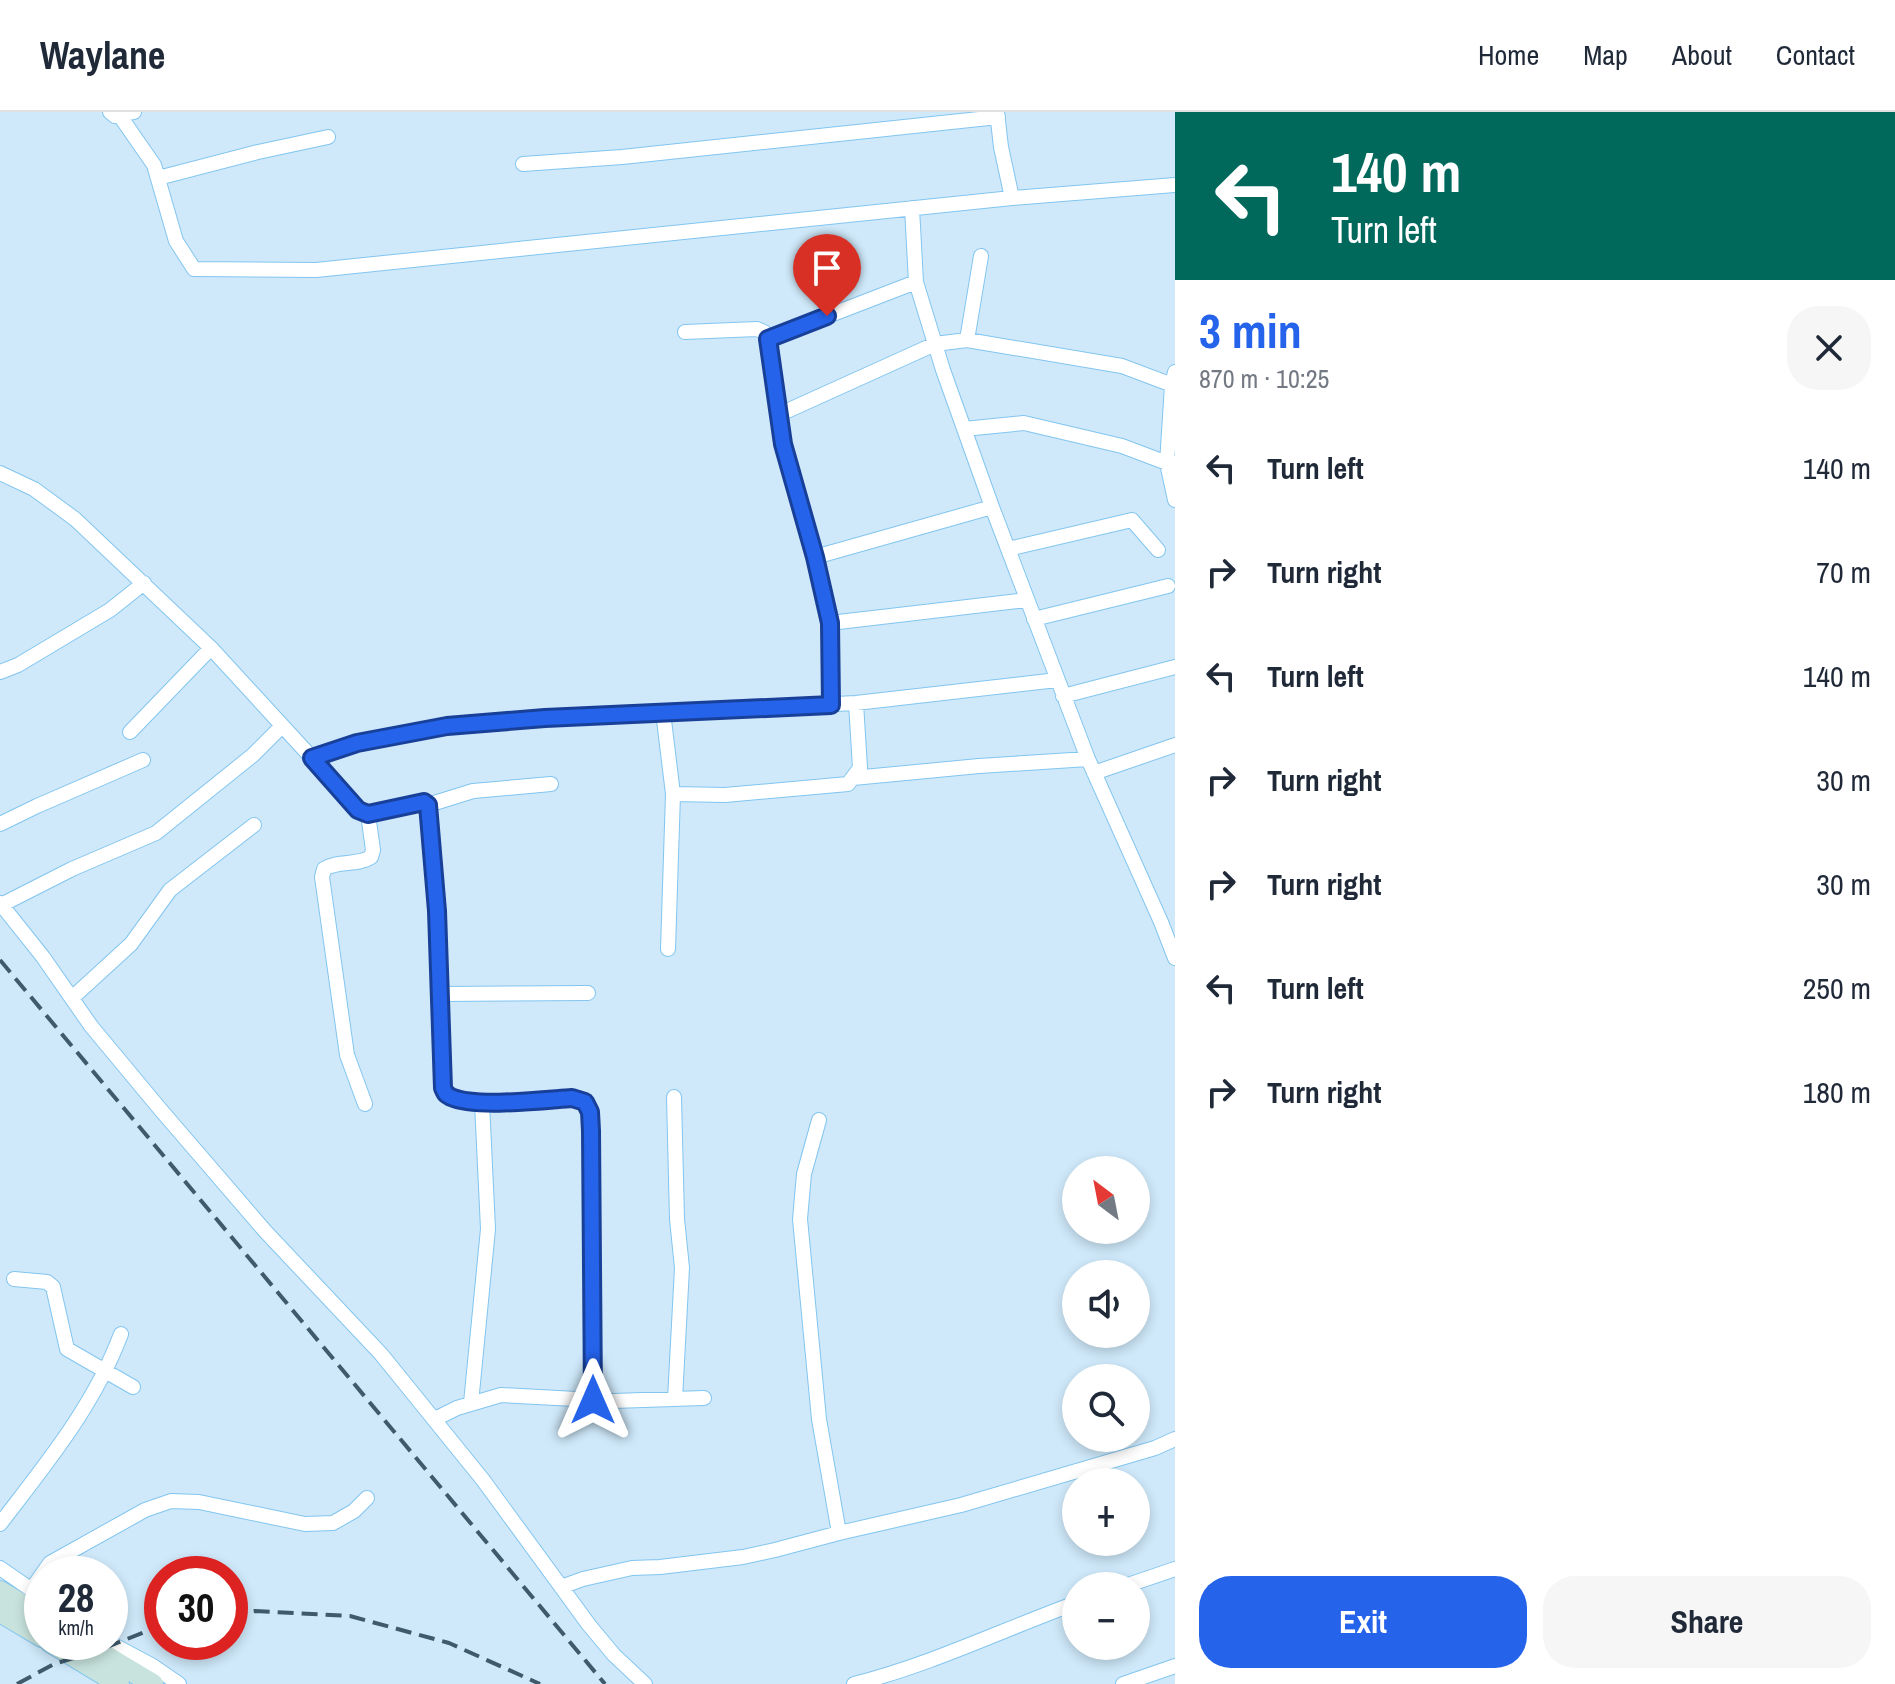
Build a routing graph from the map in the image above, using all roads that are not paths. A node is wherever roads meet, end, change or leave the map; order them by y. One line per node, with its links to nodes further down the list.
1 (121, 113): 5 (street)
2 (998, 114): 4 (street); 7 (street)
3 (328, 137): 5 (street)
4 (523, 164)
5 (158, 178): 8 (street)
6 (1175, 185): 7 (street)
7 (1012, 198): 8 (street)
8 (912, 208): 10 (street)
9 (981, 256): 13 (street)
10 (916, 282): 12 (street); 14 (street)
11 (685, 332): 12 (street)
12 (768, 339): 16 (street)
13 (967, 340): 14 (street); 15 (street)
14 (935, 344): 16 (street); 17 (street)
15 (1174, 381): 18 (street)
16 (778, 415): 24 (street)
17 (964, 429): 18 (street); 21 (street)
18 (1171, 463): 20 (street)
19 (0, 473): 25 (street)
20 (1175, 500)
21 (992, 507): 22 (street); 24 (street)
22 (1008, 549): 23 (street); 27 (street)
23 (1158, 550)
24 (815, 557): 29 (street)
25 (144, 583): 30 (street); 32 (street)
26 (1168, 586): 28 (street)
27 (1027, 600): 28 (street); 29 (street)
28 (1034, 619): 33 (street)
29 (830, 623): 36 (street)
30 (211, 648): 38 (street); 39 (street)
31 (1175, 667): 34 (street)
32 (0, 672)
33 (1057, 680): 34 (street); 35 (street)
34 (1063, 696): 43 (street)
35 (856, 703): 36 (street); 44 (street)
36 (831, 705): 37 (street)
37 (663, 712): 41 (street); 46 (street)
38 (282, 726): 41 (street); 51 (street)
39 (130, 732)
40 (1175, 745): 43 (street)
41 (312, 758): 48 (street)
42 (143, 760): 49 (street)
43 (1091, 766): 44 (street); 53 (street)
44 (853, 778): 46 (street)
45 (551, 784): 47 (street)
46 (673, 794): 52 (street)
47 (428, 805): 48 (street); 55 (street)
48 (368, 814): 59 (street)
49 (0, 824)
50 (254, 825): 56 (street)
51 (1, 904): 56 (street)
52 (668, 949)
53 (1175, 958)
54 (588, 993): 55 (street)
55 (439, 994): 58 (street)
56 (72, 998): 69 (street)
57 (674, 1097): 66 (street)
58 (482, 1103): 67 (street); 68 (street)
59 (365, 1104)
60 (819, 1120): 73 (street)
61 (14, 1279): 63 (street)
62 (121, 1334): 63 (street)
63 (105, 1372): 64 (street); 72 (street)
64 (133, 1387)
65 (704, 1398): 66 (street)
66 (675, 1399): 67 (street)
67 (593, 1400): 68 (street)
68 (471, 1403): 69 (street)
69 (435, 1419): 79 (street)
70 (1175, 1439): 73 (street)
71 (367, 1498): 74 (street)
72 (0, 1524)
73 (839, 1533): 79 (street)
74 (63, 1556)
75 (0, 1568): 78 (street)
76 (1175, 1569): 77 (street)
77 (1150, 1578)
78 (24, 1585)
79 (561, 1587): 92 (street)
80 (0, 1591): 81 (main road)
81 (24, 1605)
82 (1062, 1608): 93 (street)
83 (0, 1612): 84 (main road)
84 (24, 1626)
85 (128, 1653): 91 (street)
86 (80, 1660): 89 (main road)
87 (113, 1660): 90 (main road)
88 (1175, 1666): 94 (street)
89 (119, 1684)
90 (153, 1684)
91 (179, 1684)
92 (645, 1684)
93 (854, 1684)
94 (1123, 1684)

